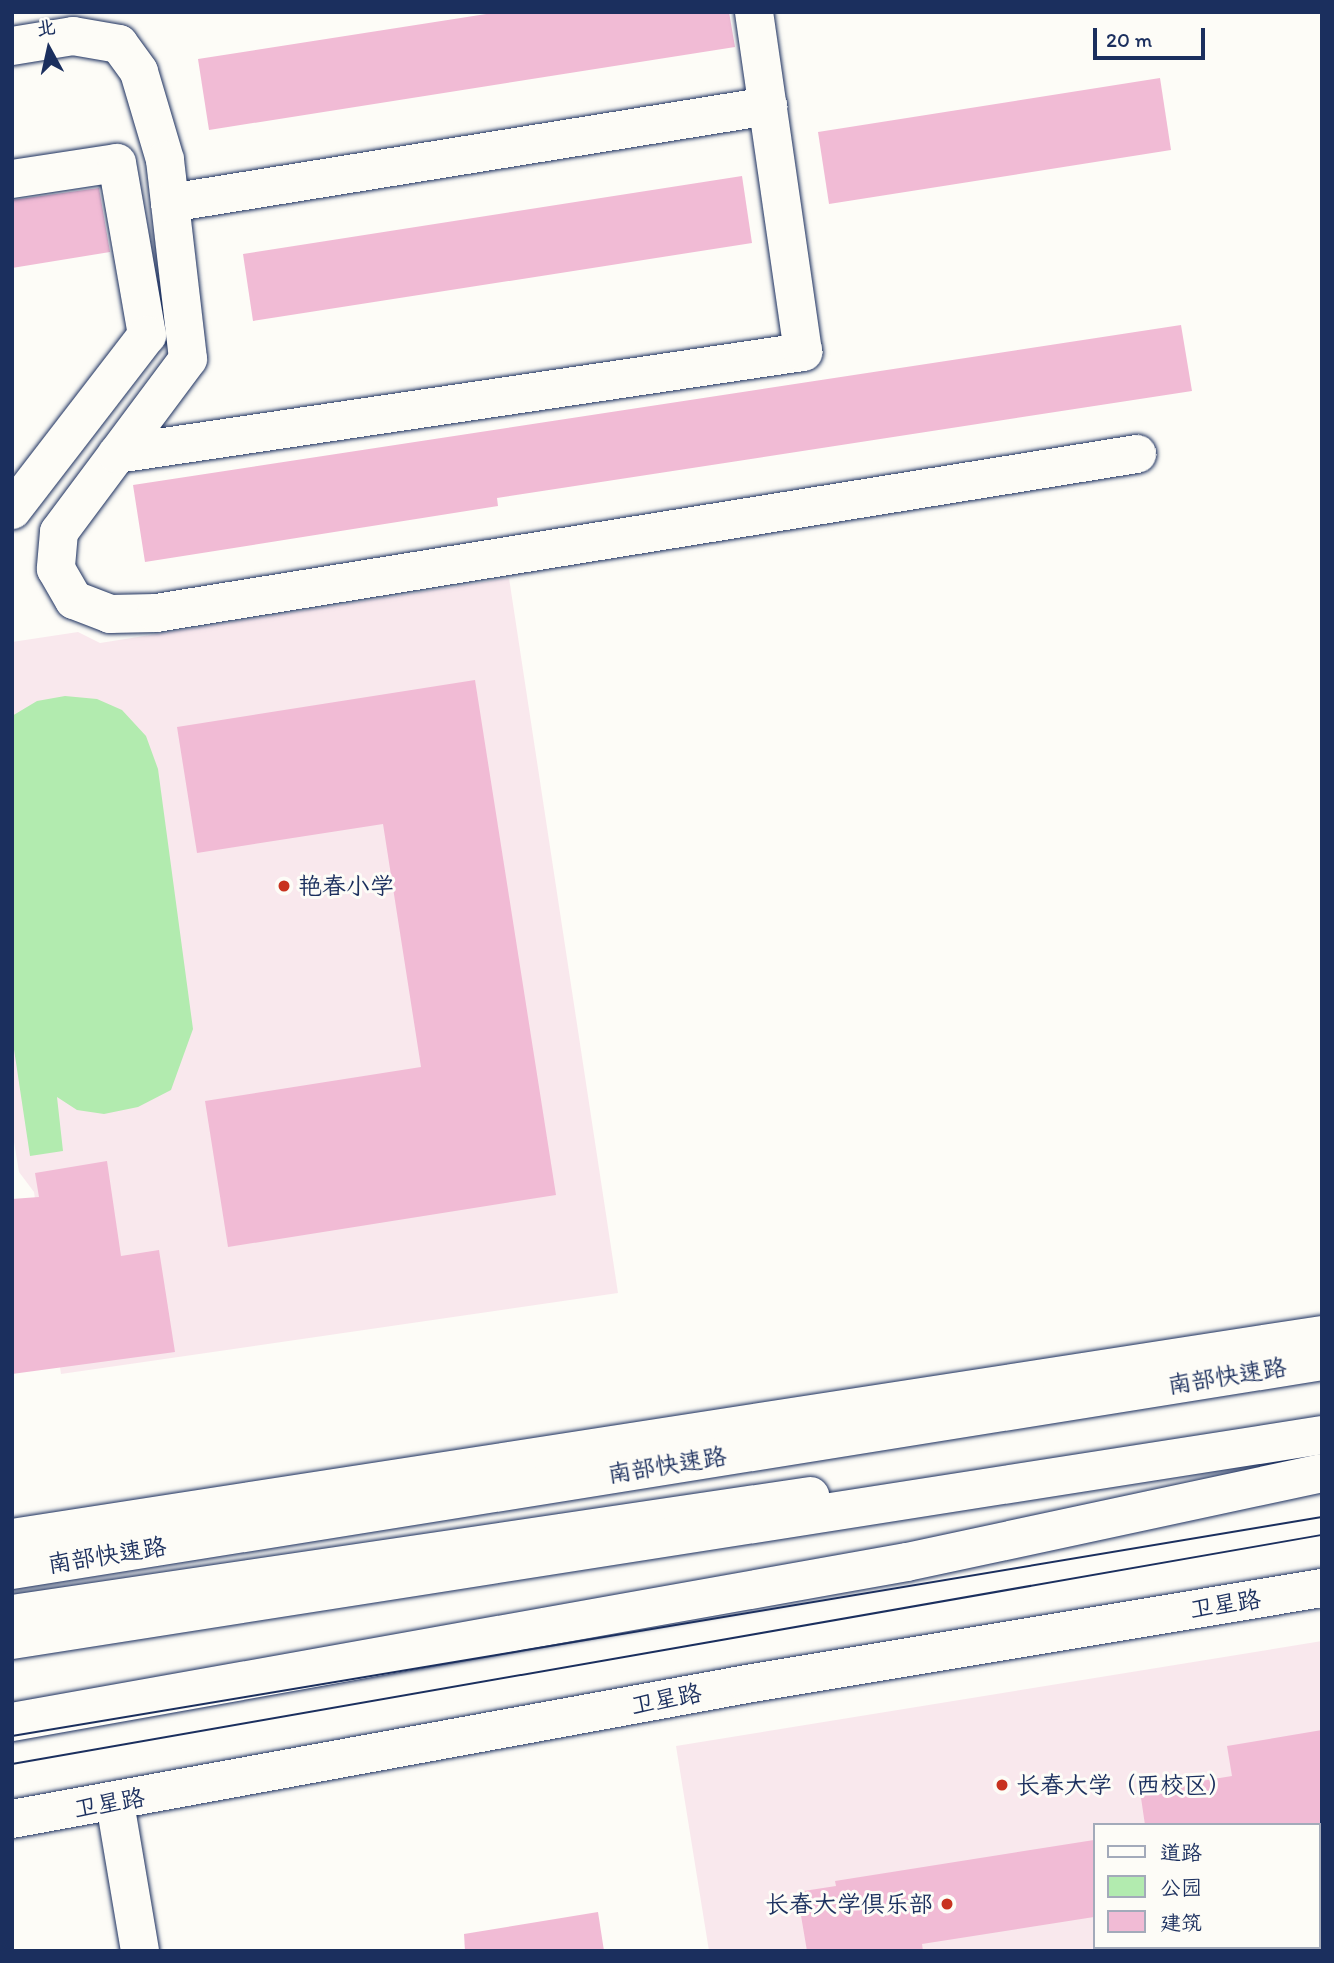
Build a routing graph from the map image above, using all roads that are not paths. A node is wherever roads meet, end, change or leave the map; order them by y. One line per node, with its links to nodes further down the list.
1 (754, 12): 3 (main road)
2 (12, 46): 5 (main road)
3 (768, 106): 5 (main road); 6 (main road)
4 (12, 179): 8 (main road)
5 (170, 203): 6 (main road)
6 (117, 454): 7 (main road)
7 (1137, 454)
8 (12, 510)
9 (1322, 1335): 14 (main road)
10 (1322, 1361): 15 (main road, 南部快速路)
11 (1322, 1421): 17 (main road)
12 (1322, 1435): 18 (main road)
13 (1322, 1473): 19 (main road)
14 (12, 1538)
15 (12, 1570)
16 (1322, 1588): 20 (main road, 卫星路)
17 (12, 1614)
18 (12, 1640)
19 (12, 1722)
20 (115, 1803): 21 (main road, 卫星路); 22 (main road)
21 (12, 1819)
22 (140, 1951)

